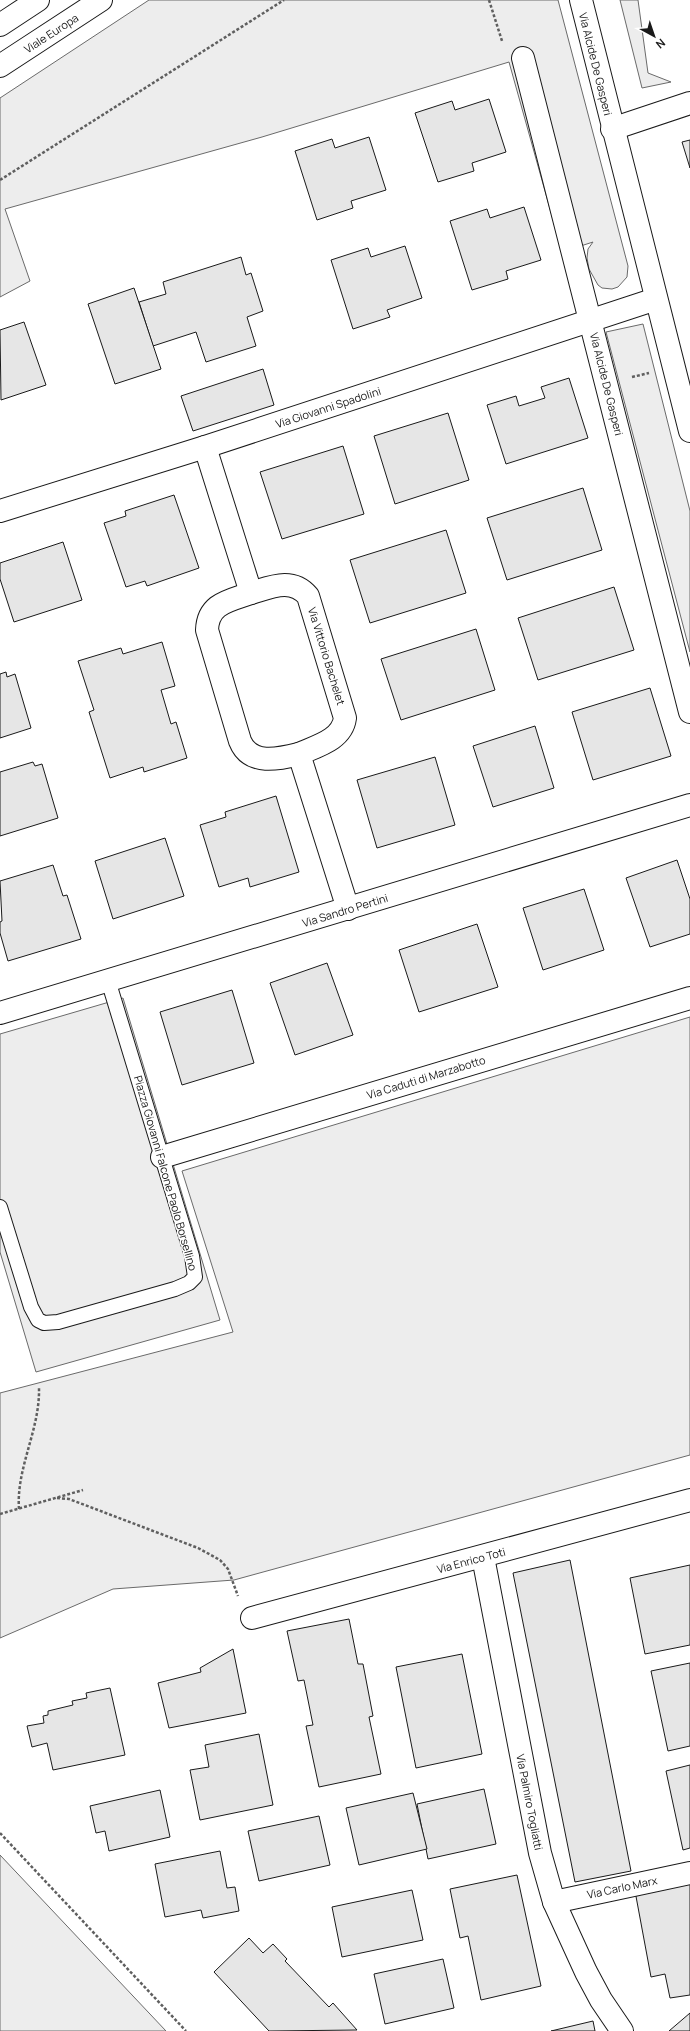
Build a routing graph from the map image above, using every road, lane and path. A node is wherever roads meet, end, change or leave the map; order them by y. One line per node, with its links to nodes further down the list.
1 (38, 0): 6 (street)
2 (101, 0): 8 (street, Viale Europa)
3 (284, 0): 11 (path)
4 (489, 0): 7 (path)
5 (581, 0): 10 (street, Via Alcide De Gasperi)
6 (0, 25)
7 (523, 58): 13 (street, Via Alcide De Gasperi)
8 (0, 66)
9 (690, 103): 10 (street)
10 (612, 129): 12 (street, Via Alcide De Gasperi)
11 (0, 180)
12 (656, 299): 13 (street, Via Giovanni Spadolini); 16 (street, Via Alcide De Gasperi)
13 (591, 320): 17 (street, Via Giovanni Spadolini); 20 (street, Via Alcide De Gasperi)
14 (653, 372): 15 (path)
15 (625, 379)
16 (690, 430)
17 (205, 447): 18 (street, Via Giovanni Spadolini); 19 (street)
18 (0, 511)
19 (251, 593): 21 (street, Via Vittorio Bachelet); 21 (street, Via Vittorio Bachelet)
20 (690, 712)
21 (299, 754): 23 (street)
22 (690, 805): 23 (street, Via Sandro Pertini)
23 (348, 910): 24 (street, Via Sandro Pertini)
24 (108, 980): 26 (street, Via Sandro Pertini); 27 (lane, Piazza Giovanni Falcone Paolo Borsellino)
25 (690, 998): 27 (street, Via Caduti di Marzabotto)
26 (0, 1013)
27 (162, 1157): 28 (lane, Piazza Giovanni Falcone Paolo Borsellino)
28 (0, 1207)
29 (39, 1388): 33 (path)
30 (83, 1490): 31 (path)
31 (56, 1498): 33 (path); 36 (path)
32 (690, 1500): 35 (street, Via Enrico Toti)
33 (19, 1509): 34 (path)
34 (0, 1514)
35 (483, 1557): 36 (street, Via Enrico Toti); 39 (street, Via Palmiro Togliatti)
36 (252, 1618)
37 (0, 1833): 40 (path)
38 (690, 1872): 39 (street, Via Carlo Marx)
39 (554, 1902): 41 (street, Via Palmiro Togliatti)
40 (186, 2031)
41 (622, 2031)

